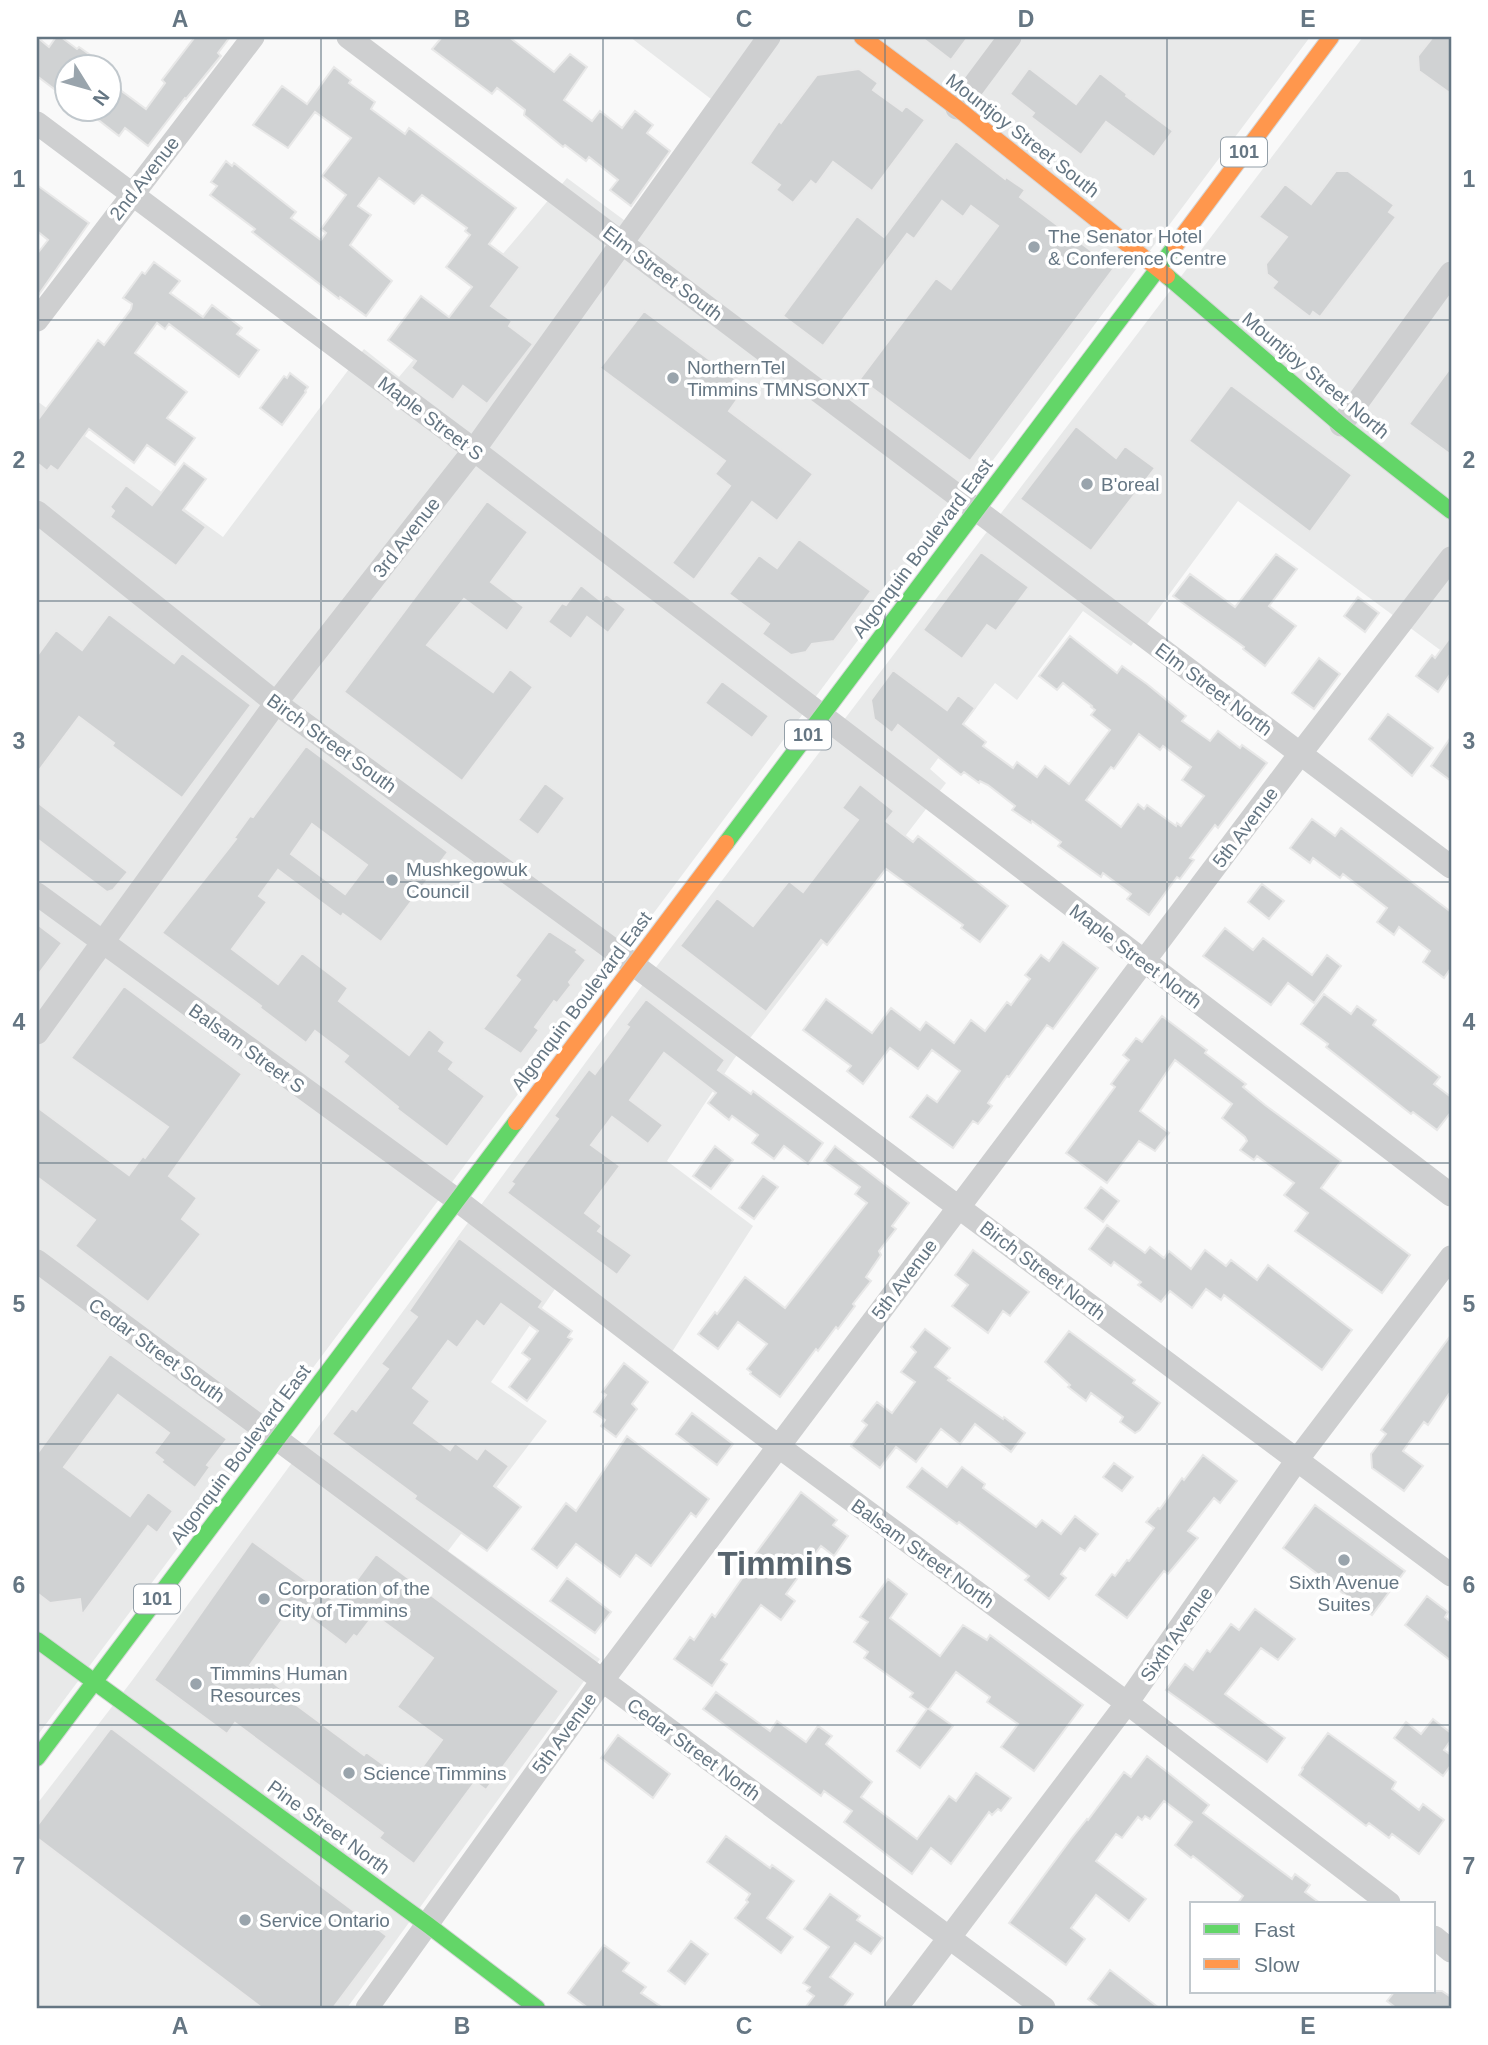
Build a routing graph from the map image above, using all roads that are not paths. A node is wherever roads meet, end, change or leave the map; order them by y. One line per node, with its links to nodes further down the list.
1 (253, 37): 9 (street, 2nd Avenue)
2 (348, 37): 10 (street, Elm Street South)
3 (769, 37): 10 (street, 3rd Avenue)
4 (862, 37): 7 (main road, Mountjoy Street South)
5 (1010, 37): 7 (street)
6 (1331, 37): 11 (main road, 101)
7 (957, 107): 11 (main road, Mountjoy Street South)
8 (37, 123): 9 (street, Maple Street S)
9 (132, 193): 13 (street, 2nd Avenue); 15 (street, Maple Street S)
10 (623, 242): 15 (street, 3rd Avenue); 16 (street, Elm Street South)
11 (1157, 268): 14 (main road, Mountjoy Street North); 16 (main road, Algonquin Boulevard East / 101)
12 (1451, 273): 14 (street)
13 (37, 320)
14 (1341, 425): 17 (main road, Mountjoy Street North)
15 (474, 450): 20 (street, 3rd Avenue); 21 (street, Maple Street S)
16 (977, 511): 21 (main road, Algonquin Boulevard East / 101); 22 (street, Elm Street North)
17 (1451, 511)
18 (37, 512): 20 (street, Birch Street South)
19 (1451, 558): 22 (street, 5th Avenue)
20 (276, 703): 25 (street, 3rd Avenue); 27 (street, Birch Street South)
21 (821, 717): 26 (street, Maple Street North); 27 (main road, Algonquin Boulevard East / 101)
22 (1300, 754): 23 (street, Elm Street North); 26 (street, 5th Avenue)
23 (1451, 867)
24 (37, 894): 25 (street, Balsam Street S)
25 (103, 944): 28 (street, 3rd Avenue); 30 (street, Balsam Street S)
26 (1143, 962): 29 (street, Maple Street North); 31 (street, 5th Avenue)
27 (634, 965): 30 (main road, Algonquin Boulevard East / 101); 31 (street, Birch Street North)
28 (37, 1033)
29 (1451, 1195)
30 (457, 1200): 34 (main road, Algonquin Boulevard East / 101); 35 (street, Balsam Street North)
31 (958, 1207): 35 (street, 5th Avenue); 36 (street, Birch Street North)
32 (1451, 1257): 36 (street, Sixth Avenue)
33 (37, 1261): 34 (street, Cedar Street South)
34 (277, 1439): 39 (street, Cedar Street North); 40 (main road, Algonquin Boulevard East / 101)
35 (778, 1446): 39 (street, 5th Avenue); 41 (street, Balsam Street North)
36 (1297, 1460): 37 (street, Birch Street North); 41 (street, Sixth Avenue)
37 (1451, 1575)
38 (37, 1640): 40 (main road, Pine Street North)
39 (602, 1681): 44 (street, 5th Avenue); 45 (street, Cedar Street North)
40 (94, 1682): 42 (main road, Algonquin Boulevard East / 101); 44 (main road, Pine Street North)
41 (1127, 1703): 43 (street, Balsam Street North); 45 (street, Sixth Avenue)
42 (37, 1758)
43 (1388, 1902)
44 (428, 1925): 48 (street, 5th Avenue); 49 (main road, Pine Street North)
45 (950, 1937): 50 (street, Sixth Avenue); 51 (street, Cedar Street North)
46 (1436, 1939): 47 (street)
47 (1451, 1951)
48 (367, 2008)
49 (537, 2008)
50 (896, 2008)
51 (1044, 2008)

